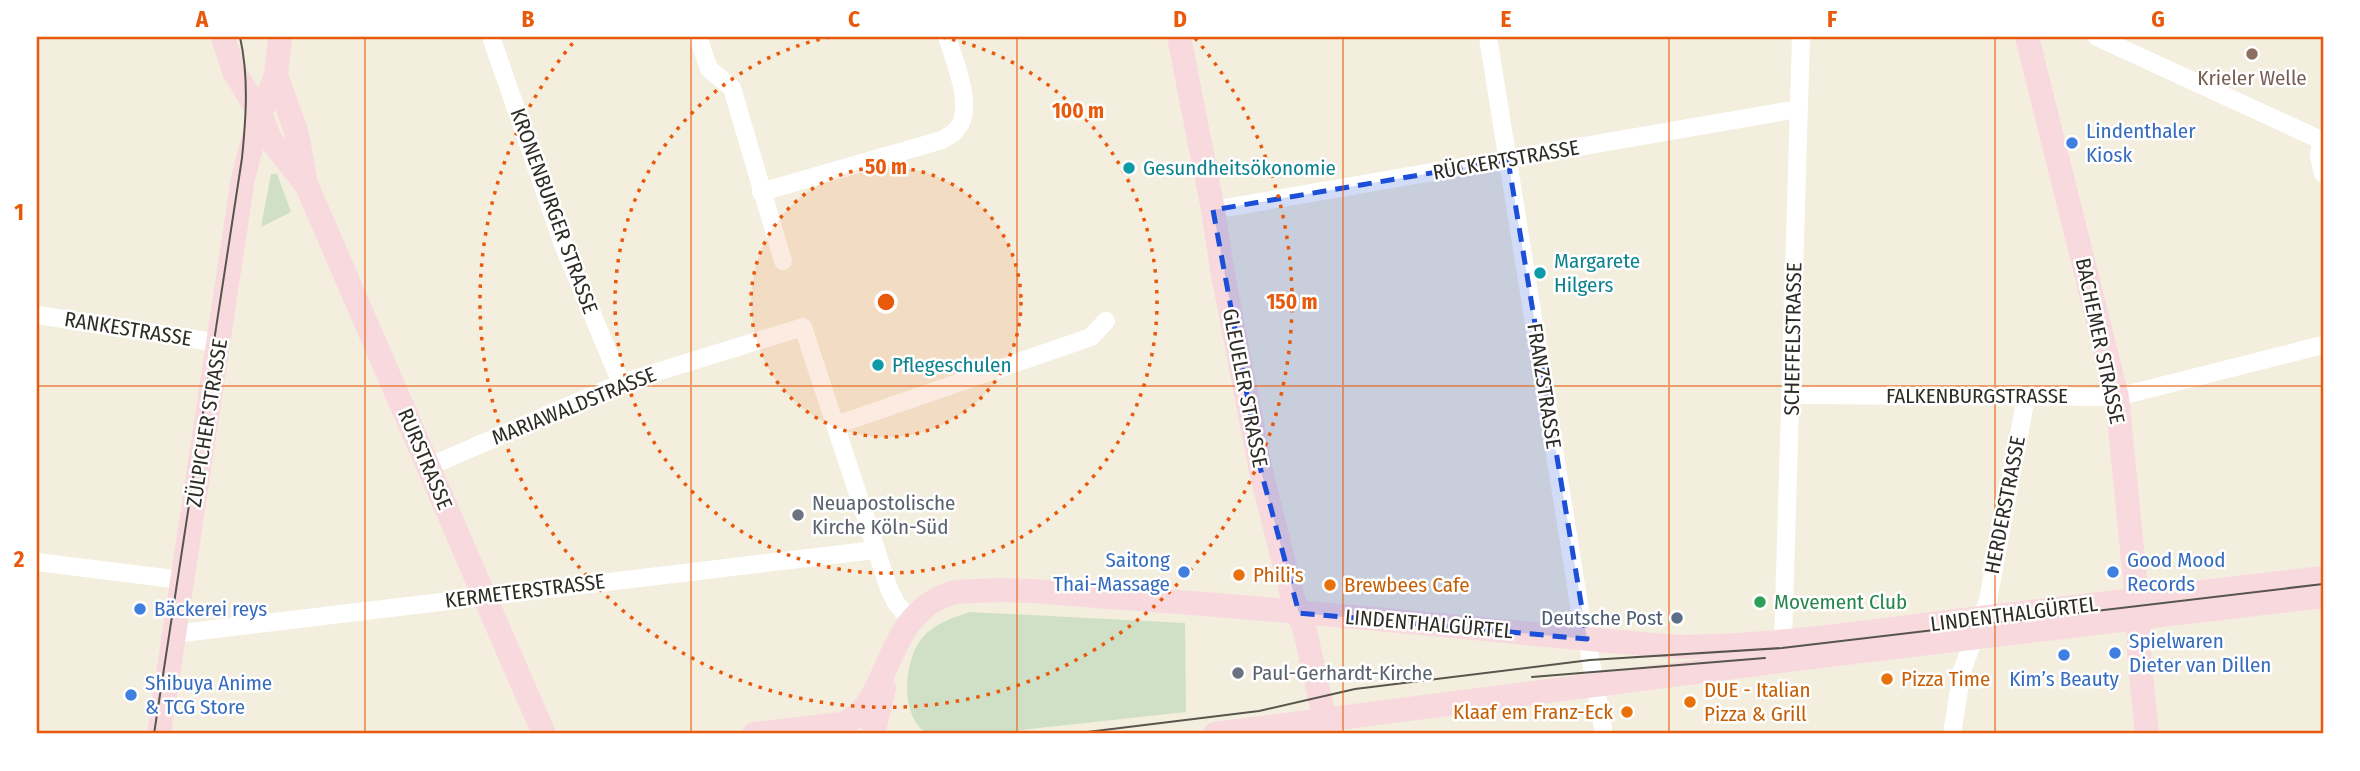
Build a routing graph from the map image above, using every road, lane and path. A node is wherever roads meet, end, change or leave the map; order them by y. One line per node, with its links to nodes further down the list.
1 (223, 37): 13 (main road)
2 (280, 37): 11 (main road, ZÜLPICHER STRASSE)
3 (491, 37): 25 (street, KRONENBURGER STRASSE)
4 (698, 37): 18 (street)
5 (947, 37): 18 (street)
6 (1179, 37): 19 (main road, GLEUELER STRASSE)
7 (1488, 37): 15 (street, FRANZSTRASSE)
8 (1801, 37): 12 (street, SCHEFFELSTRASSE)
9 (2027, 37): 28 (main road, BACHEMER STRASSE)
10 (2097, 37): 14 (street)
11 (275, 75): 13 (main road, ZÜLPICHER STRASSE); 17 (main road, RURSTRASSE)
12 (1798, 109): 15 (street, RÜCKERTSTRASSE); 26 (street, SCHEFFELSTRASSE)
13 (260, 114): 17 (main road, RURSTRASSE); 23 (main road, ZÜLPICHER STRASSE)
14 (2322, 141): 16 (street)
15 (1508, 160): 19 (street, RÜCKERTSTRASSE); 42 (street, FRANZSTRASSE)
16 (2323, 174)
17 (306, 184): 30 (main road, RURSTRASSE)
18 (761, 192): 20 (street)
19 (1213, 210): 38 (main road, GLEUELER STRASSE)
20 (783, 261)
21 (37, 315): 23 (street, RANKESTRASSE)
22 (1106, 321): 29 (street)
23 (219, 343): 34 (main road, ZÜLPICHER STRASSE)
24 (2323, 345): 28 (street, FALKENBURGSTRASSE)
25 (621, 383): 29 (street, MARIAWALDSTRASSE); 30 (street, MARIAWALDSTRASSE)
26 (1792, 395): 27 (street, FALKENBURGSTRASSE); 43 (street, SCHEFFELSTRASSE)
27 (2026, 397): 28 (street, FALKENBURGSTRASSE); 40 (street, HERDERSTRASSE)
28 (2117, 397): 37 (main road, BACHEMER STRASSE)
29 (836, 425): 31 (street)
30 (428, 467): 35 (main road, RURSTRASSE)
31 (875, 550): 35 (street, KERMETERSTRASSE); 39 (street)
32 (37, 562): 34 (street)
33 (2323, 579): 37 (main road, LINDENTHALGÜRTEL)
34 (183, 580): 41 (main road, ZÜLPICHER STRASSE)
35 (484, 596): 41 (street, KERMETERSTRASSE); 48 (main road, RURSTRASSE)
36 (2323, 596): 37 (main road, LINDENTHALGÜRTEL)
37 (2138, 608): 40 (main road, LINDENTHALGÜRTEL); 55 (main road, BACHEMER STRASSE)
38 (1299, 613): 39 (main road, LINDENTHALGÜRTEL); 42 (main road, LINDENTHALGÜRTEL); 46 (main road, GLEUELER STRASSE)
39 (911, 620): 44 (main road, LINDENTHALGÜRTEL)
40 (1978, 627): 43 (main road, LINDENTHALGÜRTEL); 45 (main road, LINDENTHALGÜRTEL); 54 (street, HERDERSTRASSE)
41 (174, 634): 47 (main road, ZÜLPICHER STRASSE)
42 (1587, 639): 43 (main road, LINDENTHALGÜRTEL); 45 (street, FRANZSTRASSE)
43 (1783, 640)
44 (893, 650): 49 (main road, LINDENTHALGÜRTEL); 50 (main road, LINDENTHALGÜRTEL); 51 (main road, LINDENTHALGÜRTEL)
45 (1594, 686): 46 (main road, LINDENTHALGÜRTEL); 53 (street, FRANZSTRASSE)
46 (1327, 728): 52 (main road, LINDENTHALGÜRTEL)
47 (159, 734)
48 (544, 734)
49 (754, 734)
50 (873, 734)
51 (889, 734)
52 (1215, 734)
53 (1604, 734)
54 (1952, 734)
55 (2147, 734)

